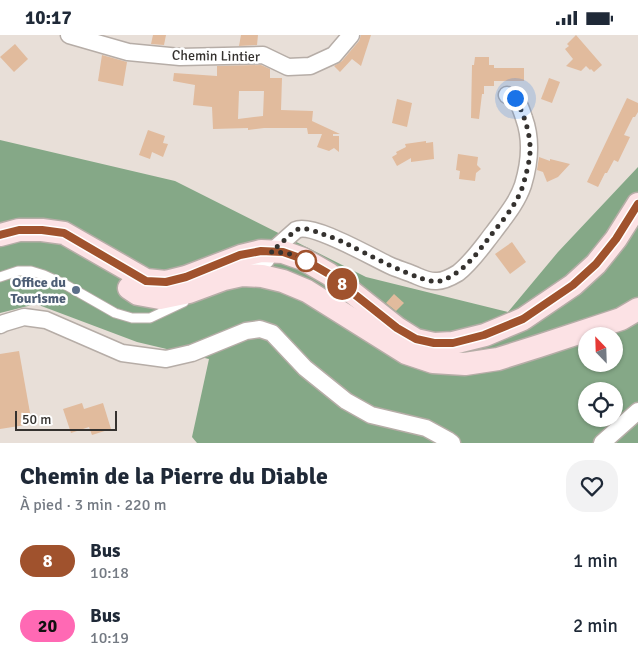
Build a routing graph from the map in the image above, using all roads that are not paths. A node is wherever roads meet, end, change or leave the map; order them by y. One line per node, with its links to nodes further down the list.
1 (70, 35): 2 (street, Chemin Lintier)
2 (351, 35)
3 (507, 95): 7 (street)
4 (638, 204): 7 (main road)
5 (0, 235): 7 (main road)
6 (0, 247): 10 (main road)
7 (271, 252): 8 (street)
8 (242, 275): 10 (main road); 11 (main road)
9 (0, 277): 10 (lane)
10 (189, 292)
11 (638, 309)
12 (0, 325): 14 (street)
13 (638, 411): 15 (street)
14 (452, 443)
15 (602, 443)

